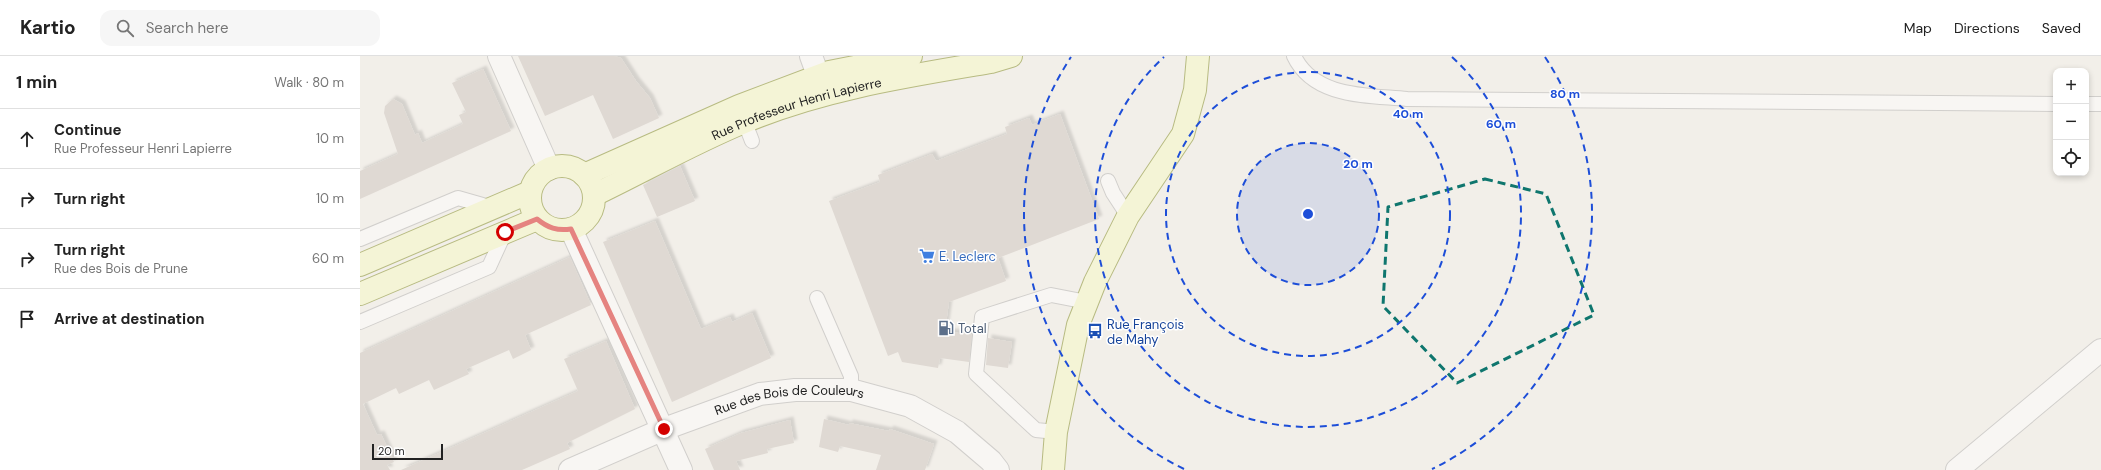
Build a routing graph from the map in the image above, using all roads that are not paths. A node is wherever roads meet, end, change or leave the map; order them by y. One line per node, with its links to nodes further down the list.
1 (499, 56): 12 (street)
2 (811, 56): 7 (street)
3 (911, 56): 7 (main road, Rue Professeur Henri Lapierre)
4 (1011, 56): 7 (main road, Rue Professeur Henri Lapierre)
5 (1294, 56): 8 (lane)
6 (1196, 58): 18 (main road)
7 (822, 85): 11 (main road, Rue Professeur Henri Lapierre)
8 (2053, 104)
9 (2089, 104): 10 (lane)
10 (2101, 104)
11 (745, 123): 13 (main road, Rue Professeur Henri Lapierre); 16 (main road, Rue Professeur Henri Lapierre)
12 (549, 169): 13 (main road); 15 (main road)
13 (584, 175): 16 (main road)
14 (1108, 181): 18 (lane)
15 (530, 192): 17 (main road); 19 (main road)
16 (594, 195): 20 (main road)
17 (493, 208): 22 (lane); 23 (main road)
18 (1128, 216): 26 (main road)
19 (537, 219): 20 (main road); 21 (main road)
20 (571, 229): 30 (street)
21 (505, 232): 24 (main road); 27 (lane)
22 (360, 239)
23 (360, 265)
24 (360, 294)
25 (817, 298): 29 (lane)
26 (1087, 302): 31 (main road); 31 (lane)
27 (360, 322)
28 (2101, 350): 36 (street)
29 (851, 390): 30 (street, Rue des Bois de Couleurs); 34 (street, Rue des Bois de Couleurs)
30 (664, 429): 32 (street, Rue des Bois de Couleurs); 33 (street)
31 (1056, 432): 35 (main road)
32 (570, 470)
33 (681, 470)
34 (998, 470)
35 (1053, 470)
36 (1957, 470)

